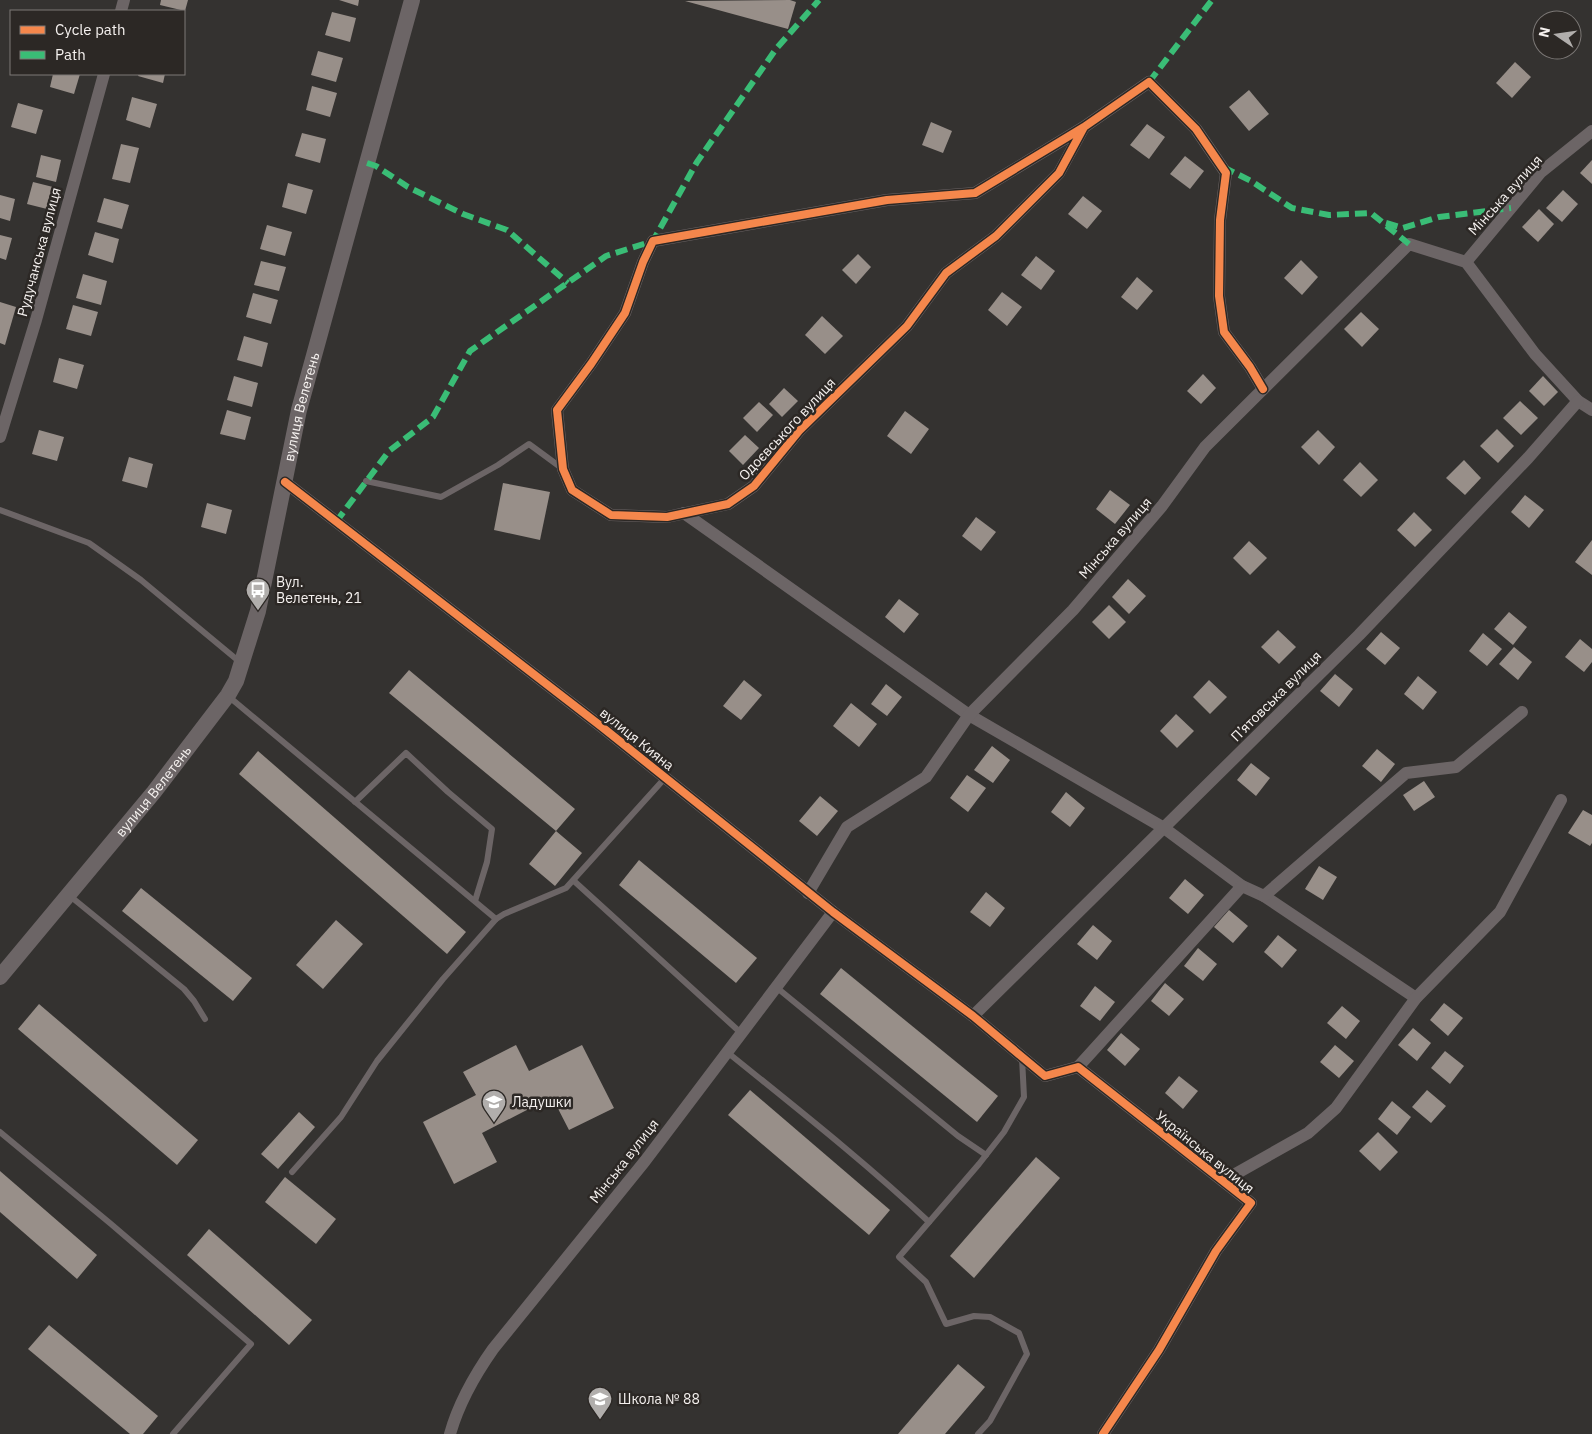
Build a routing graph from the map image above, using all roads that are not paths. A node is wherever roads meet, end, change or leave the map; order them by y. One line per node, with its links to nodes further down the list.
1 (412, 0): 12 (street, вулиця Велетень)
2 (104, 75): 9 (street, Рудучанська вулиця)
3 (1084, 126): 6 (street, Одоєвського вулиця); 10 (street, Одоєвського вулиця); 14 (street, Одоєвського вулиця)
4 (1592, 131): 5 (street, Мінська вулиця)
5 (1466, 262): 6 (street, Мінська вулиця); 7 (street)
6 (1263, 389): 18 (street, Мінська вулиця)
7 (1578, 400): 8 (street); 22 (street, П’ятовська вулиця)
8 (1592, 410)
9 (0, 437)
10 (563, 469): 11 (lane); 14 (street, Одоєвського вулиця)
11 (366, 481)
12 (285, 482): 15 (street, вулиця Велетень); 19 (street, вулиця Кияна)
13 (0, 510): 15 (lane)
14 (684, 513): 18 (street)
15 (242, 663): 16 (street, вулиця Велетень)
16 (228, 695): 21 (lane); 26 (street, вулиця Велетень)
17 (1522, 712): 27 (street)
18 (969, 715): 22 (street); 25 (street, Мінська вулиця)
19 (666, 778): 23 (lane); 25 (street, вулиця Кияна)
20 (1562, 800): 33 (street)
21 (355, 802): 28 (lane); 28 (lane)
22 (1164, 828): 24 (street); 34 (street, П’ятовська вулиця)
23 (574, 881): 30 (lane); 36 (lane)
24 (1242, 886): 27 (street); 39 (street)
25 (808, 893): 29 (street, вулиця Кияна)
26 (69, 895): 31 (street, вулиця Велетень); 35 (lane)
27 (1264, 896): 33 (street)
28 (475, 902): 30 (lane)
29 (833, 912): 32 (street, Мінська вулиця); 34 (street, вулиця Кияна)
30 (496, 919): 42 (lane)
31 (0, 977)
32 (776, 987): 36 (street, Мінська вулиця); 41 (lane)
33 (1416, 998): 43 (street)
34 (973, 1016): 38 (street)
35 (205, 1019)
36 (741, 1033): 37 (street, Мінська вулиця)
37 (726, 1052): 44 (lane); 46 (street, Мінська вулиця)
38 (1022, 1056): 39 (street); 41 (lane)
39 (1078, 1067): 43 (street, Українська вулиця)
40 (0, 1132): 45 (lane)
41 (986, 1155): 44 (lane)
42 (292, 1172)
43 (1223, 1181): 48 (street, Українська вулиця)
44 (929, 1222): 47 (lane)
45 (173, 1434)
46 (450, 1434)
47 (978, 1434)
48 (1103, 1434)

